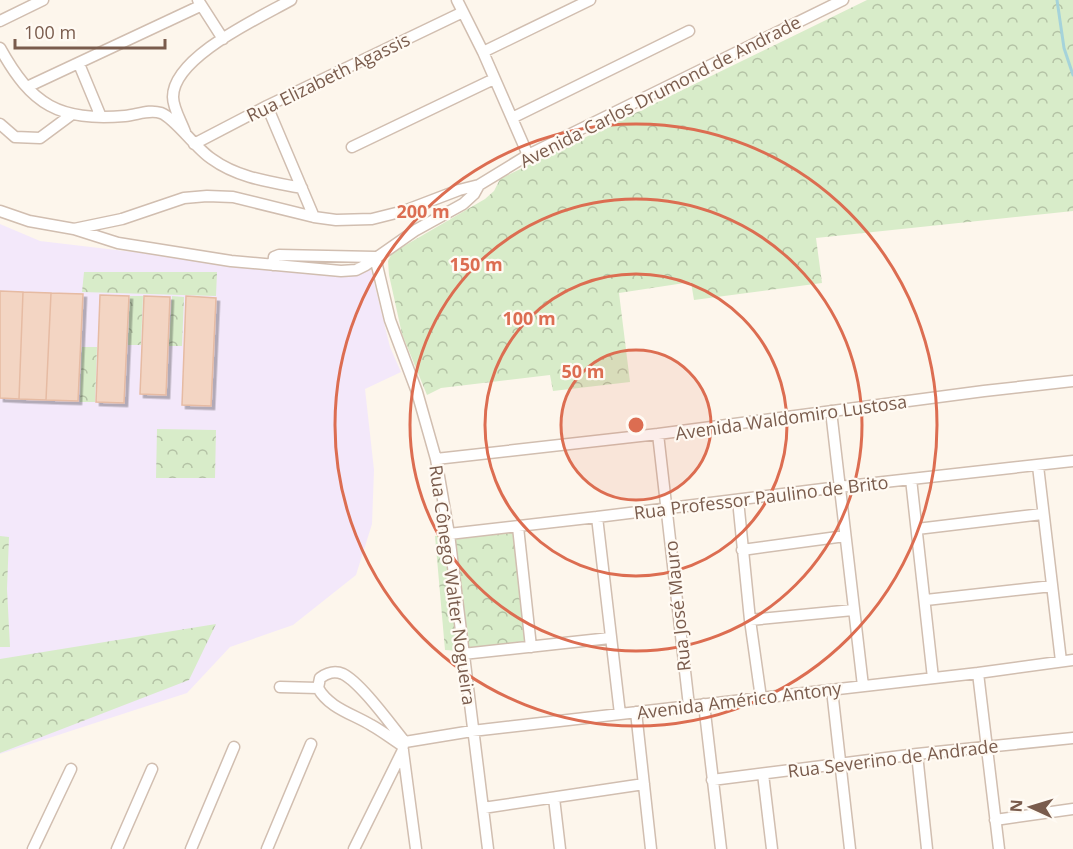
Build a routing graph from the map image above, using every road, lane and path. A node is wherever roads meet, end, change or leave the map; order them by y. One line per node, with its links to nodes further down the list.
1 (43, 0): 8 (street)
2 (291, 0): 10 (street)
3 (457, 0): 7 (street)
4 (590, 0): 12 (street)
5 (843, 0): 24 (street, Avenida Carlos Drumond de Andrade)
6 (199, 3): 10 (street); 13 (street)
7 (463, 12): 12 (street); 16 (street, Rua Elizabeth Agassis)
8 (0, 21)
9 (689, 31): 19 (street)
10 (223, 39): 21 (street)
11 (0, 49): 15 (street)
12 (483, 52): 14 (street)
13 (79, 64): 15 (street); 18 (street)
14 (495, 79): 19 (street); 23 (street)
15 (27, 87): 17 (street)
16 (267, 106): 22 (street, Rua Elizabeth Agassis); 26 (street)
17 (71, 115): 18 (street); 20 (street)
18 (101, 117): 21 (street)
19 (512, 118): 24 (street)
20 (0, 124)
21 (186, 135): 22 (street)
22 (194, 144): 26 (street)
23 (352, 147)
24 (528, 155): 25 (street, Avenida Carlos Drumond de Andrade)
25 (478, 184): 28 (street, Avenida Carlos Drumond de Andrade); 30 (street, Avenida Carlos Drumond de Andrade)
26 (302, 188): 28 (street)
27 (0, 211): 29 (street, Avenida Carlos Drumond de Andrade)
28 (314, 217): 29 (street, Avenida Carlos Drumond de Andrade)
29 (74, 229): 30 (street, Avenida Carlos Drumond de Andrade)
30 (375, 257): 34 (street, Rua Cônego Walter Nogueira)
31 (1073, 381): 32 (street, Avenida Waldomiro Lustosa)
32 (831, 411): 33 (street, Avenida Waldomiro Lustosa); 38 (street)
33 (658, 434): 34 (street, Avenida Waldomiro Lustosa); 40 (street, Rua José Mauro)
34 (436, 459): 45 (street, Rua Cônego Walter Nogueira)
35 (1073, 461): 36 (street, Rua Professor Paulino de Brito)
36 (1038, 466): 37 (street, Rua Professor Paulino de Brito); 41 (street)
37 (911, 479): 38 (street, Rua Professor Paulino de Brito); 44 (street)
38 (839, 487): 39 (street, Rua Professor Paulino de Brito); 46 (street)
39 (738, 500): 40 (street, Rua Professor Paulino de Brito); 47 (street)
40 (666, 508): 42 (street, Rua Professor Paulino de Brito); 64 (street, Rua José Mauro)
41 (1042, 514): 44 (street); 48 (street)
42 (597, 518): 43 (street, Rua Professor Paulino de Brito); 52 (street)
43 (518, 526): 45 (street, Rua Professor Paulino de Brito); 53 (street)
44 (917, 529): 49 (street)
45 (449, 534): 54 (street, Rua Cônego Walter Nogueira)
46 (845, 536): 47 (street); 50 (street)
47 (742, 550): 51 (street)
48 (1052, 586): 49 (street); 55 (street)
49 (926, 600): 57 (street)
50 (853, 610): 51 (street); 58 (street)
51 (750, 620): 62 (street)
52 (610, 638): 53 (street); 66 (street)
53 (531, 647): 54 (street)
54 (463, 654): 67 (street, Rua Cônego Walter Nogueira)
55 (1067, 661): 56 (street, Avenida Américo Antony)
56 (978, 673): 57 (street, Avenida Américo Antony); 72 (street)
57 (933, 678): 58 (street, Avenida Américo Antony)
58 (863, 686): 61 (street, Avenida Américo Antony)
59 (280, 687): 60 (street)
60 (318, 688): 70 (street); 70 (street)
61 (832, 690): 62 (street, Avenida Américo Antony); 74 (street)
62 (761, 698): 63 (street, Avenida Américo Antony)
63 (704, 704): 64 (street, Avenida Américo Antony); 78 (street)
64 (689, 706): 65 (street, Avenida Américo Antony)
65 (636, 712): 66 (street, Avenida Américo Antony); 79 (street)
66 (620, 714): 67 (street, Avenida Américo Antony)
67 (472, 732): 70 (street, Avenida Américo Antony); 81 (street, Rua Cônego Walter Nogueira)
68 (1073, 738): 72 (street, Rua Severino de Andrade)
69 (311, 744): 87 (street)
70 (404, 746): 88 (street); 89 (street)
71 (234, 747): 86 (street)
72 (987, 747): 73 (street, Rua Severino de Andrade); 83 (street)
73 (917, 754): 74 (street, Rua Severino de Andrade); 96 (street)
74 (840, 764): 77 (street, Rua Severino de Andrade); 95 (street)
75 (71, 769): 84 (street)
76 (152, 769): 85 (street)
77 (764, 774): 78 (street, Rua Severino de Andrade); 94 (street)
78 (712, 780): 93 (street)
79 (644, 784): 80 (street); 92 (street)
80 (554, 798): 81 (street); 91 (street)
81 (483, 808): 90 (street, Rua Cônego Walter Nogueira)
82 (1073, 809): 83 (street)
83 (995, 820): 97 (street)
84 (33, 849)
85 (117, 849)
86 (190, 849)
87 (267, 849)
88 (354, 849)
89 (416, 849)
90 (488, 849)
91 (560, 849)
92 (651, 849)
93 (721, 849)
94 (772, 849)
95 (850, 849)
96 (927, 849)
97 (999, 849)

